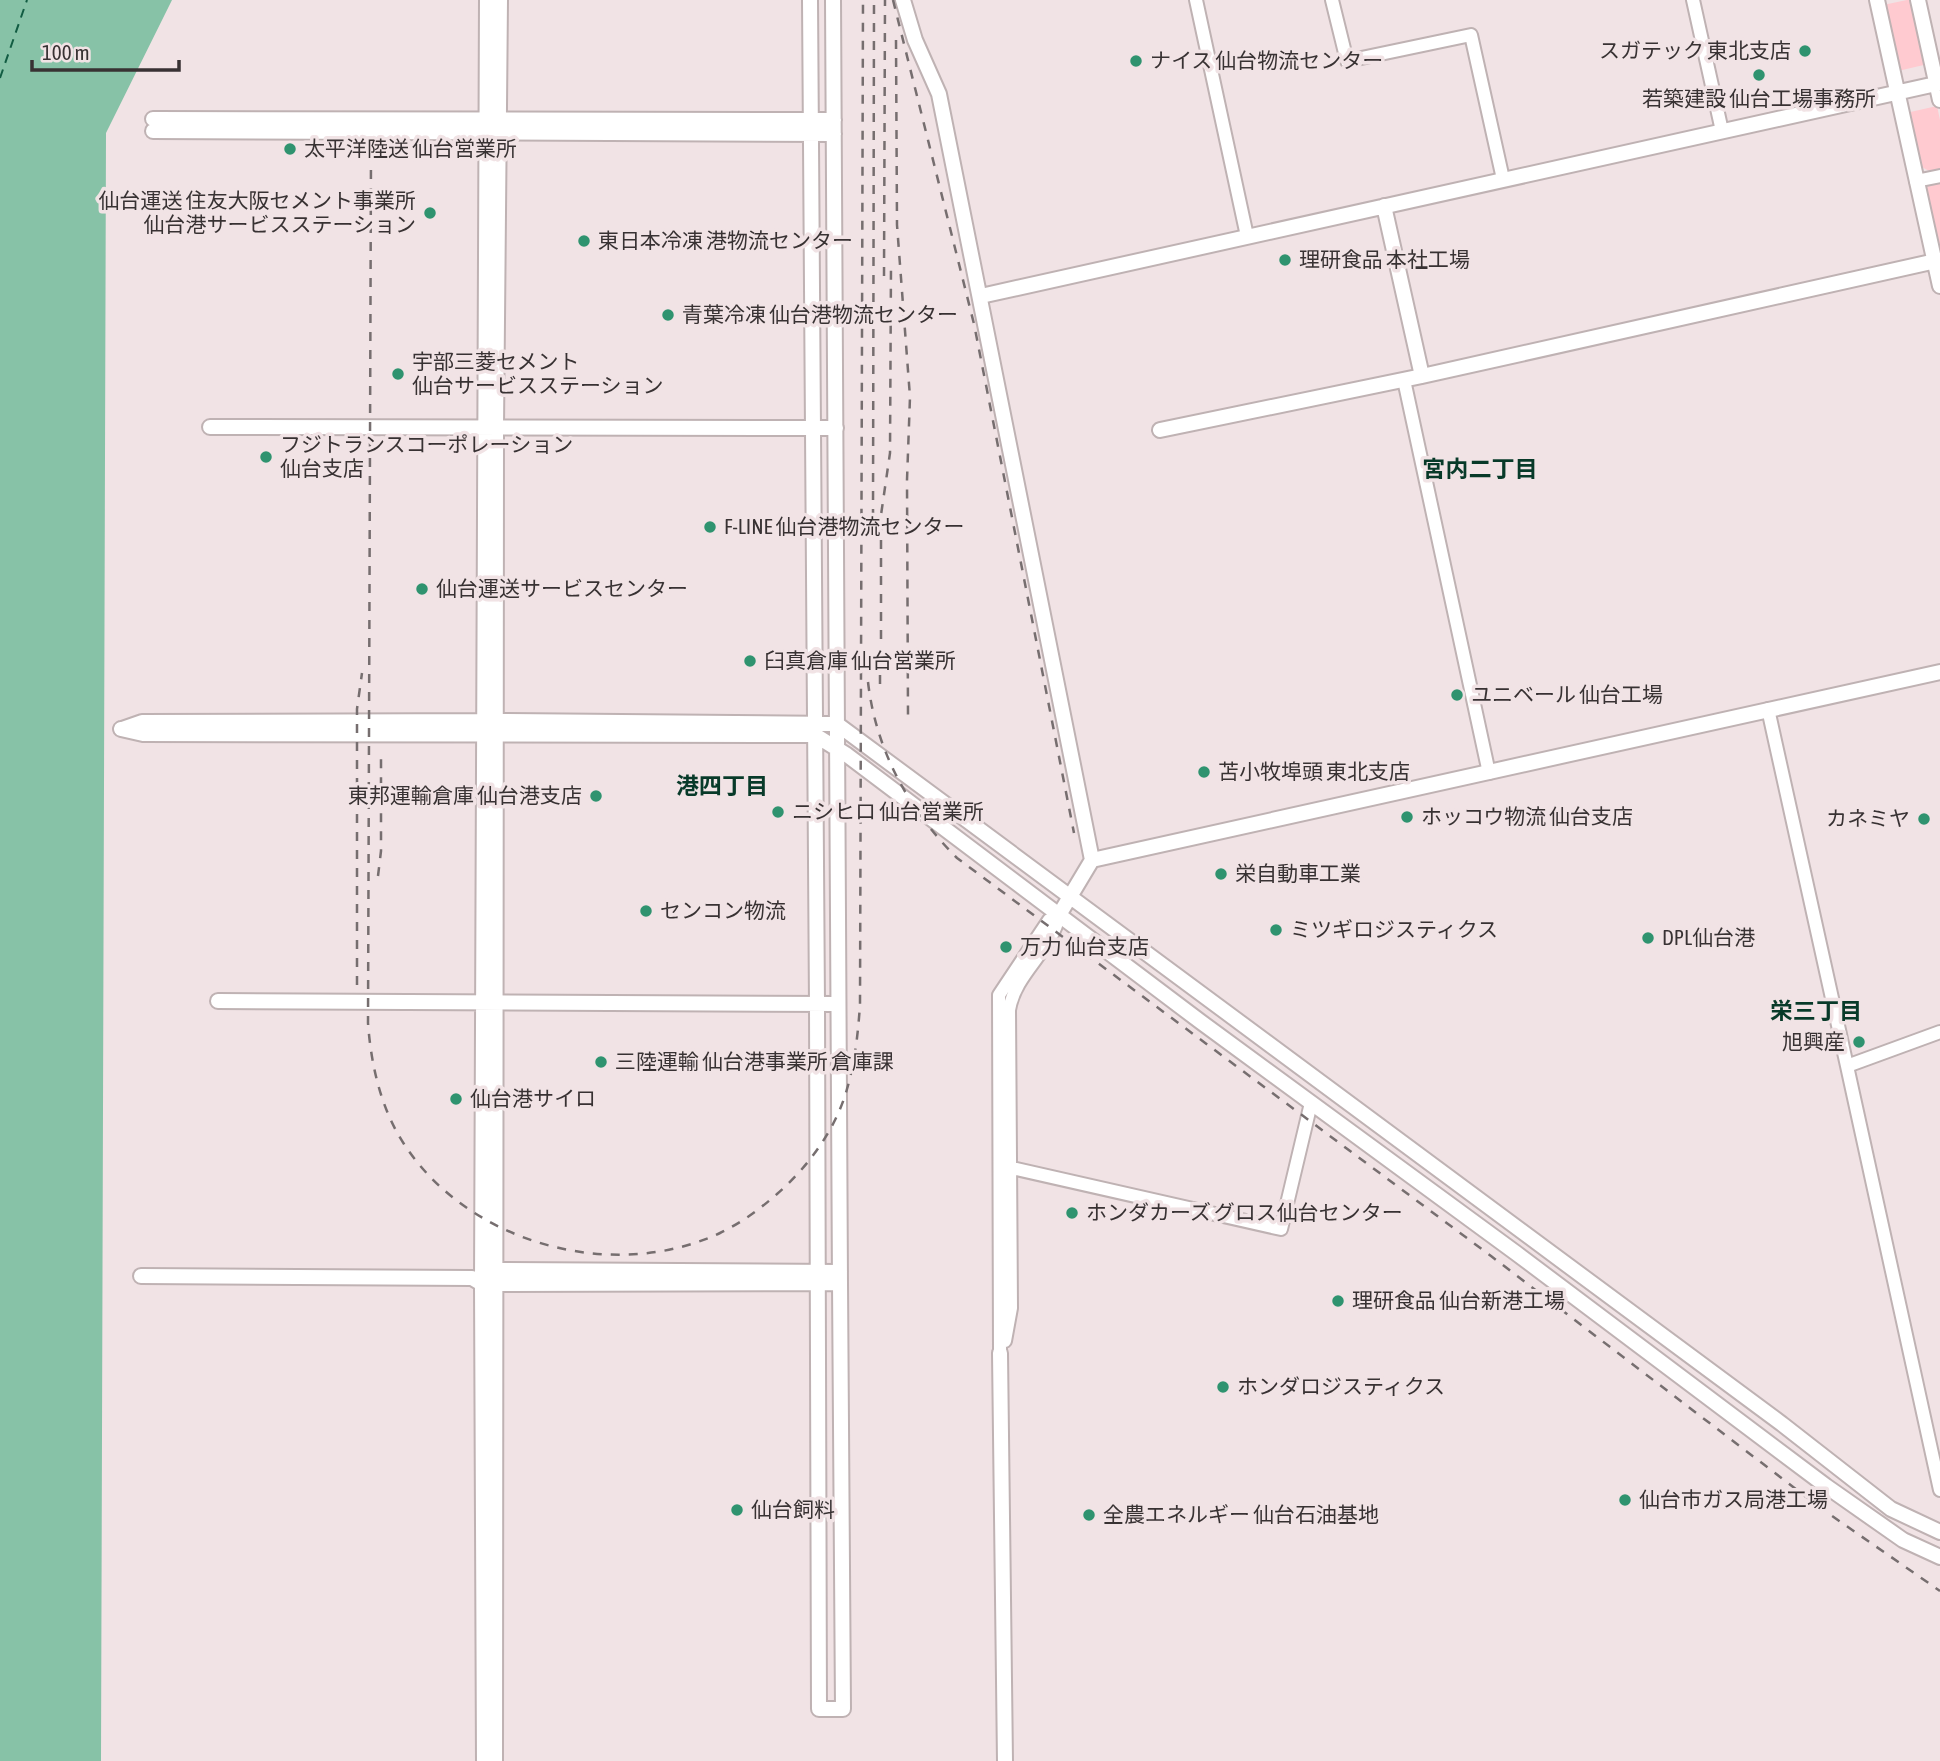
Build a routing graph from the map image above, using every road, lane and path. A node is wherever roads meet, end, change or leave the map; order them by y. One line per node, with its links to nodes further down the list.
1 (487, 0): 15 (street)
2 (500, 0): 15 (street)
3 (810, 0): 16 (street)
4 (833, 0): 17 (street)
5 (903, 0): 26 (street)
6 (1196, 0): 23 (street)
7 (1332, 0): 20 (street)
8 (1693, 0): 18 (street)
9 (1877, 0): 12 (street)
10 (1918, 0): 11 (street)
11 (1938, 84): 12 (street); 13 (street)
12 (1896, 93): 18 (street); 21 (street)
13 (1940, 100)
14 (153, 125): 15 (street)
15 (493, 127): 16 (street); 30 (street)
16 (811, 127): 17 (street); 31 (street)
17 (834, 127): 32 (street)
18 (1722, 131): 20 (street)
19 (1940, 176): 21 (street)
20 (1503, 179): 22 (street)
21 (1916, 181): 24 (street)
22 (1384, 206): 23 (street); 27 (street)
23 (1247, 236): 26 (street)
24 (1937, 261): 25 (street); 27 (street)
25 (1940, 286)
26 (981, 296): 41 (street)
27 (1422, 376): 28 (street)
28 (1404, 380): 33 (street); 40 (street)
29 (210, 427): 30 (street)
30 (491, 427): 31 (street); 37 (street)
31 (814, 428): 32 (street); 38 (street)
32 (836, 428): 36 (street)
33 (1160, 430)
34 (1940, 672): 35 (street)
35 (1768, 709): 40 (street); 49 (street)
36 (837, 724): 38 (street); 39 (street); 42 (street)
37 (491, 727): 37 (street); 38 (street); 45 (street)
38 (815, 729): 39 (street); 46 (street)
39 (838, 748): 43 (street); 47 (street)
40 (1489, 773): 41 (street)
41 (1093, 860): 42 (street)
42 (1070, 896): 43 (street); 52 (street)
43 (1059, 915): 50 (street); 51 (street)
44 (218, 1001): 45 (street)
45 (490, 1002): 46 (street); 55 (street)
46 (817, 1004): 47 (street); 56 (street)
47 (838, 1004): 57 (street)
48 (1940, 1032): 49 (street)
49 (1847, 1066): 59 (street)
50 (1311, 1103): 51 (street); 53 (street)
51 (1005, 1166): 58 (street)
52 (1527, 1237): 53 (street); 60 (street)
53 (1516, 1253): 61 (street)
54 (141, 1276): 55 (street)
55 (485, 1277): 56 (street); 62 (street); 63 (street)
56 (818, 1277): 57 (street); 57 (street)
57 (840, 1277)
58 (1000, 1353): 64 (street)
59 (1940, 1490)
60 (1940, 1532)
61 (1940, 1557)
62 (484, 1761)
63 (495, 1761)
64 (1005, 1761)

